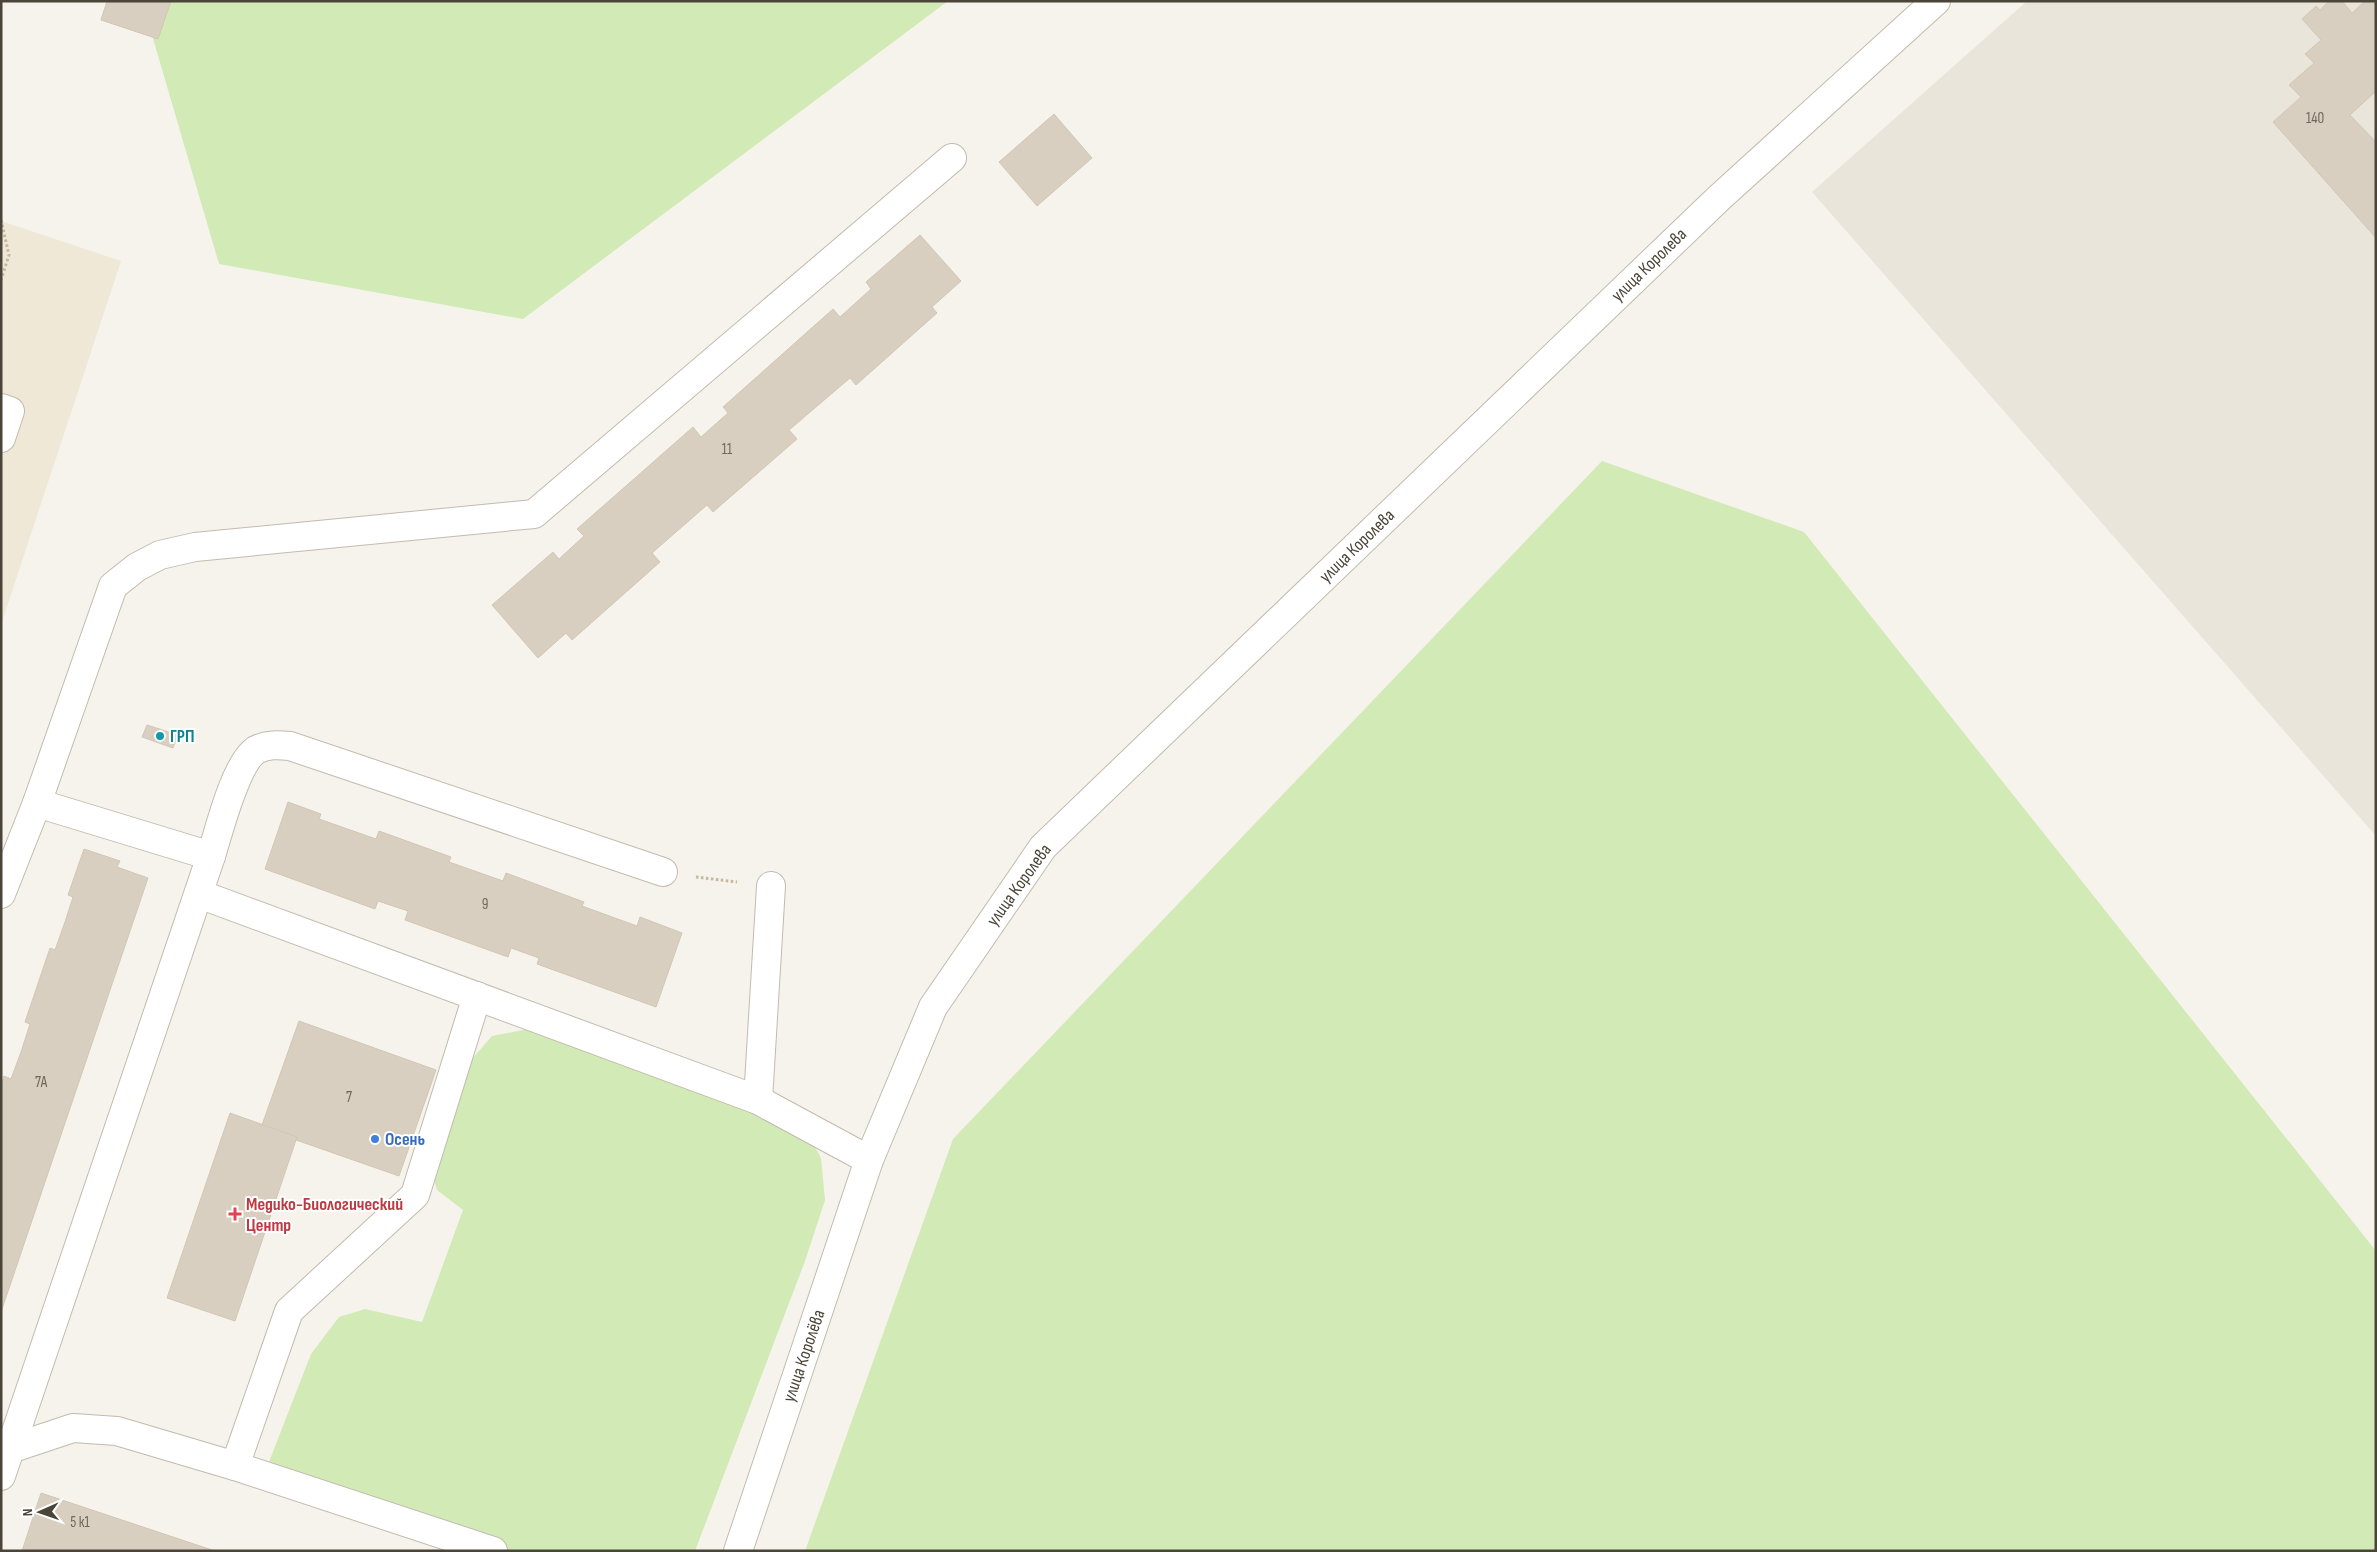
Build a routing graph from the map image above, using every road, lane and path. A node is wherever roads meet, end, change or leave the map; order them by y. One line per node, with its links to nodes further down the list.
1 (1936, 1): 15 (street, улица Королева)
2 (952, 158): 7 (street)
3 (1, 220): 4 (path)
4 (1, 280)
5 (1, 408): 6 (street)
6 (1, 438)
7 (37, 803): 8 (street); 11 (street)
8 (211, 856): 9 (street); 12 (street)
9 (663, 872): 10 (path)
10 (771, 886): 14 (street)
11 (1, 894)
12 (199, 894): 13 (street); 16 (street)
13 (478, 996): 14 (street); 17 (street)
14 (758, 1100): 15 (street)
15 (869, 1160): 20 (street, улица Королёва)
16 (6, 1449): 17 (street); 18 (street)
17 (235, 1466): 19 (street)
18 (1, 1476)
19 (493, 1551)
20 (738, 1551)

